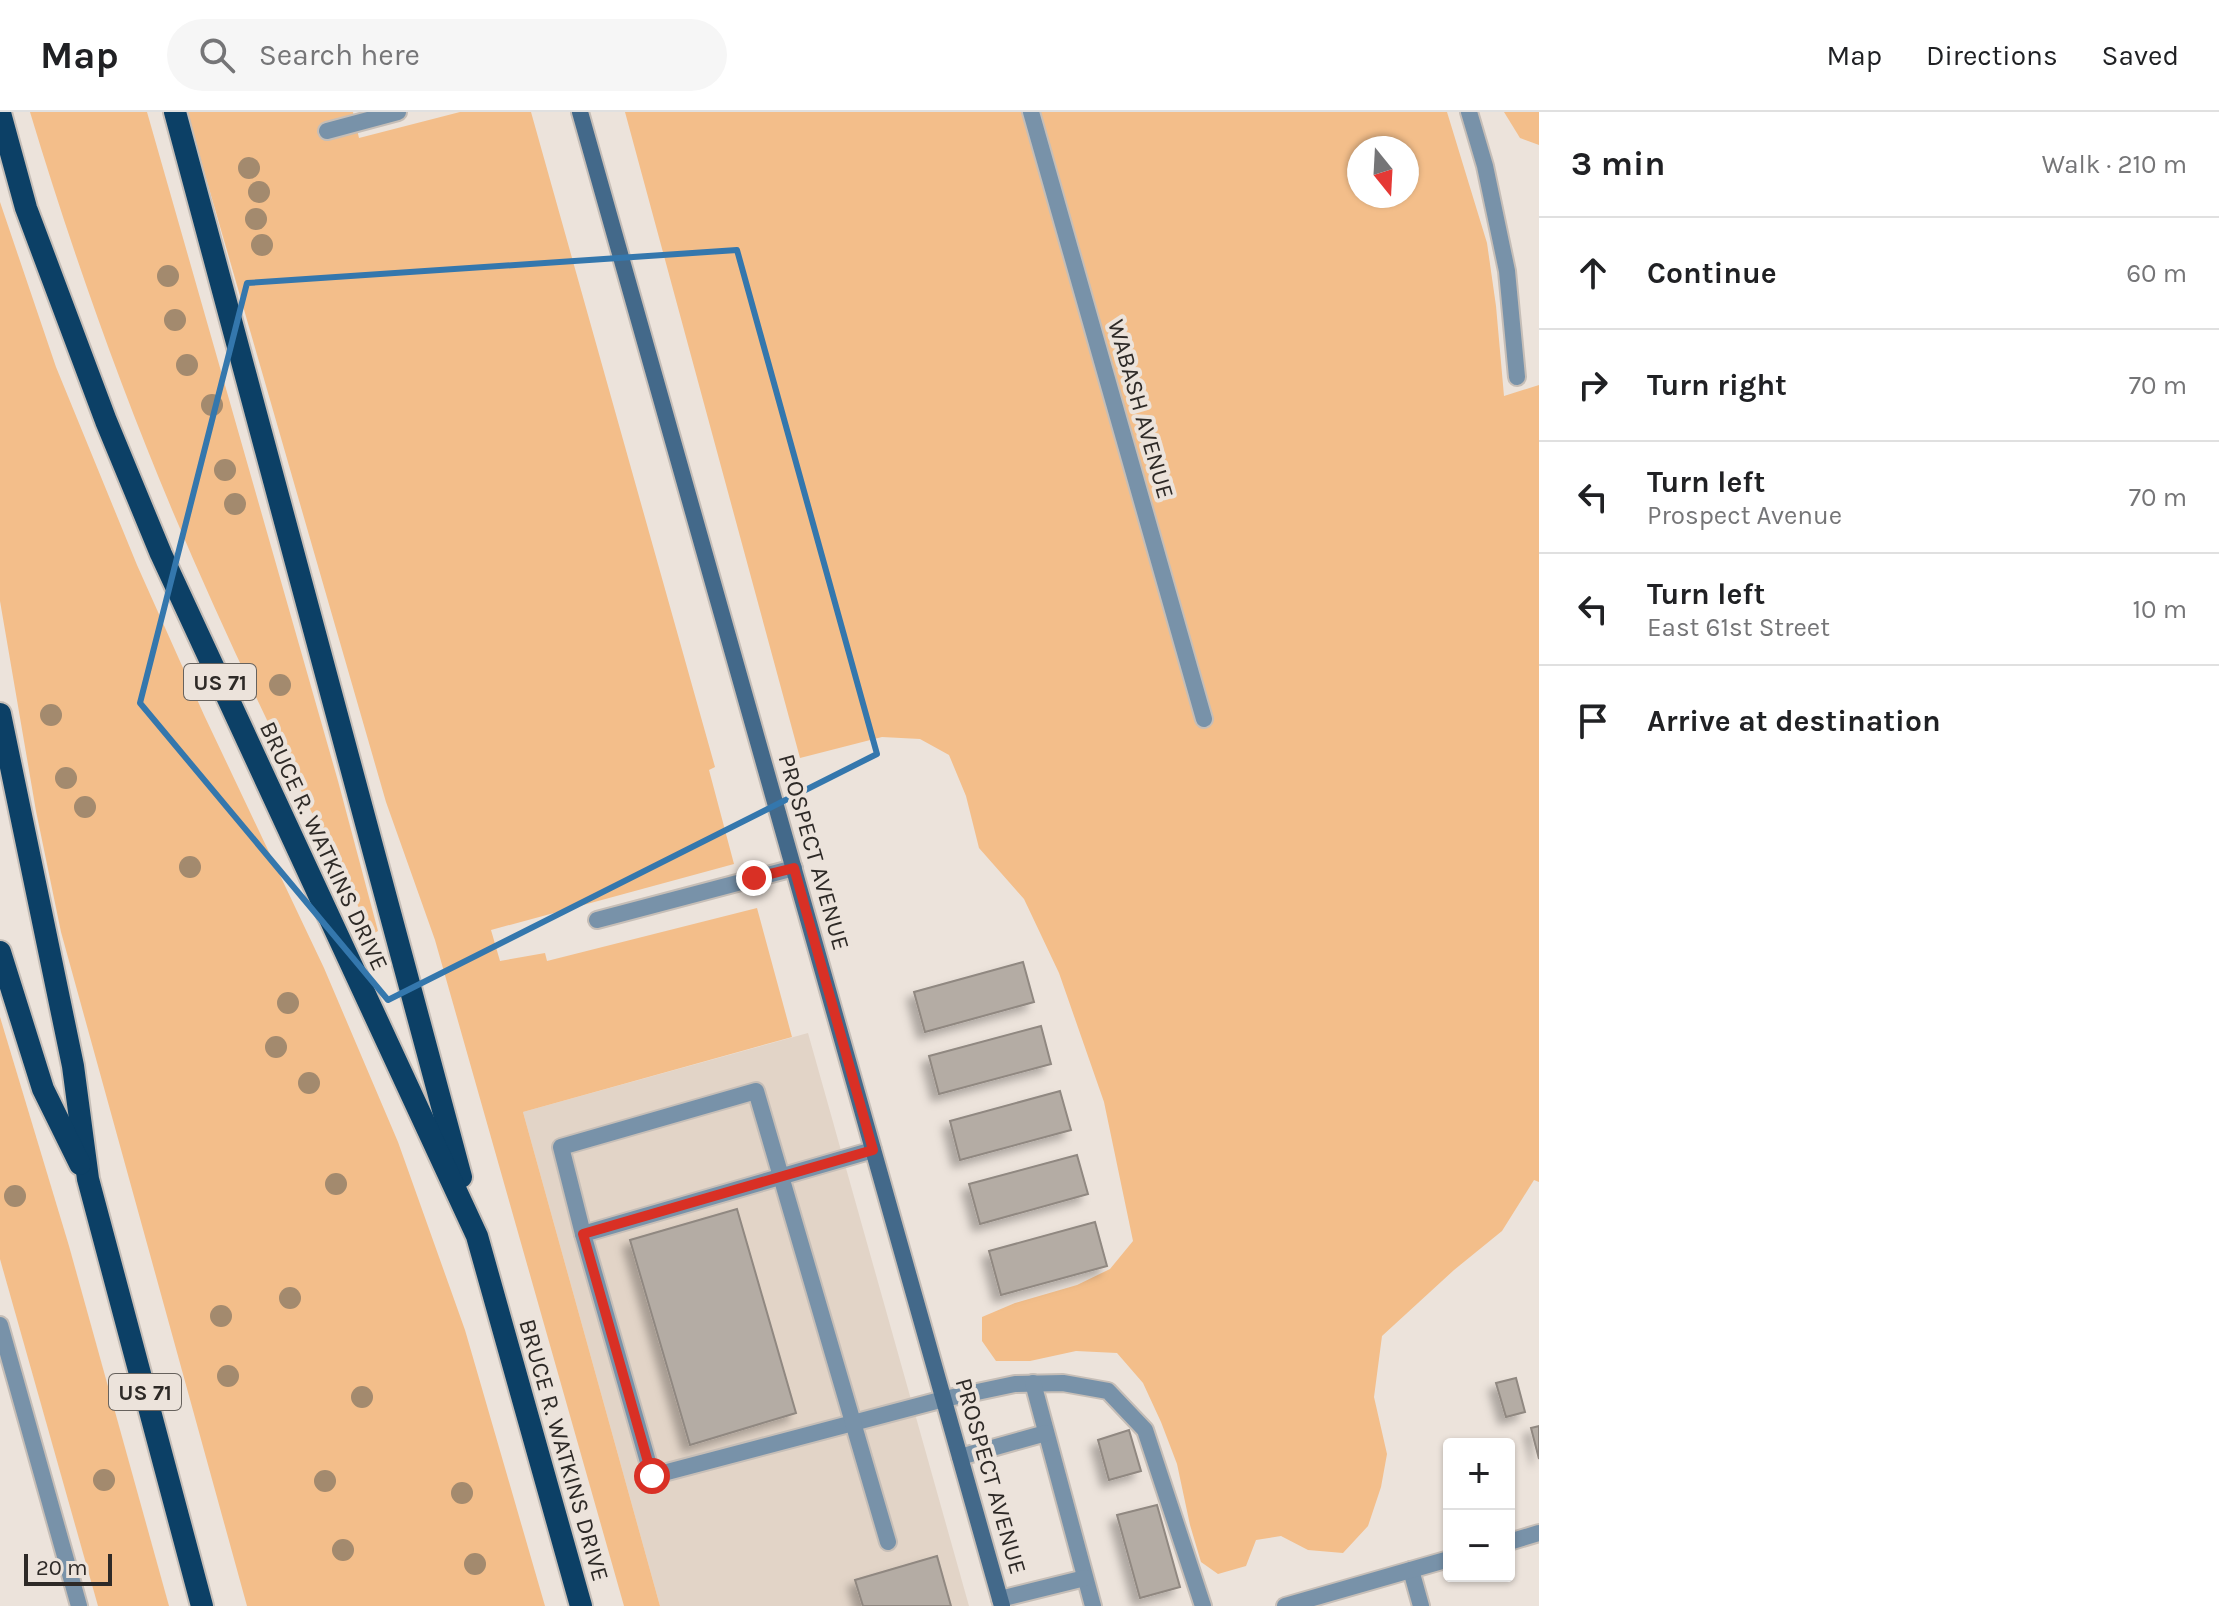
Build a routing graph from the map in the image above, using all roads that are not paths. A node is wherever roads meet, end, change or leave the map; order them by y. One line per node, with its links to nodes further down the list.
1 (175, 112): 18 (highway)
2 (398, 112): 7 (street)
3 (580, 112): 11 (main road, PROSPECT AVENUE)
4 (1031, 112): 10 (street, WABASH AVENUE)
5 (1469, 112): 8 (street)
6 (0, 113): 18 (highway, BRUCE R. WATKINS DRIVE / US 71)
7 (327, 131)
8 (1517, 377)
9 (0, 714): 16 (highway, US 71)
10 (1204, 719)
11 (794, 868): 12 (street); 14 (main road, PROSPECT AVENUE)
12 (597, 920)
13 (0, 952): 16 (highway)
14 (873, 1150): 15 (street); 21 (main road, PROSPECT AVENUE)
15 (781, 1177): 17 (street); 17 (street); 22 (street)
16 (88, 1179): 33 (highway, US 71)
17 (583, 1234): 22 (street)
18 (477, 1236): 34 (highway, BRUCE R. WATKINS DRIVE / US 71)
19 (0, 1325): 32 (street)
20 (1033, 1383): 21 (street); 23 (street); 36 (street)
21 (944, 1399): 22 (street); 24 (main road, PROSPECT AVENUE)
22 (853, 1423): 27 (street)
23 (1046, 1433): 24 (street); 30 (street)
24 (960, 1457): 31 (main road, PROSPECT AVENUE)
25 (1539, 1533): 26 (street)
26 (1515, 1540)
27 (888, 1542)
28 (1443, 1561): 29 (street)
29 (1411, 1570): 37 (street); 38 (street)
30 (1085, 1578): 31 (street); 35 (street)
31 (1001, 1602)
32 (79, 1606)
33 (202, 1606)
34 (581, 1606)
35 (1093, 1606)
36 (1203, 1606)
37 (1285, 1606)
38 (1421, 1606)

